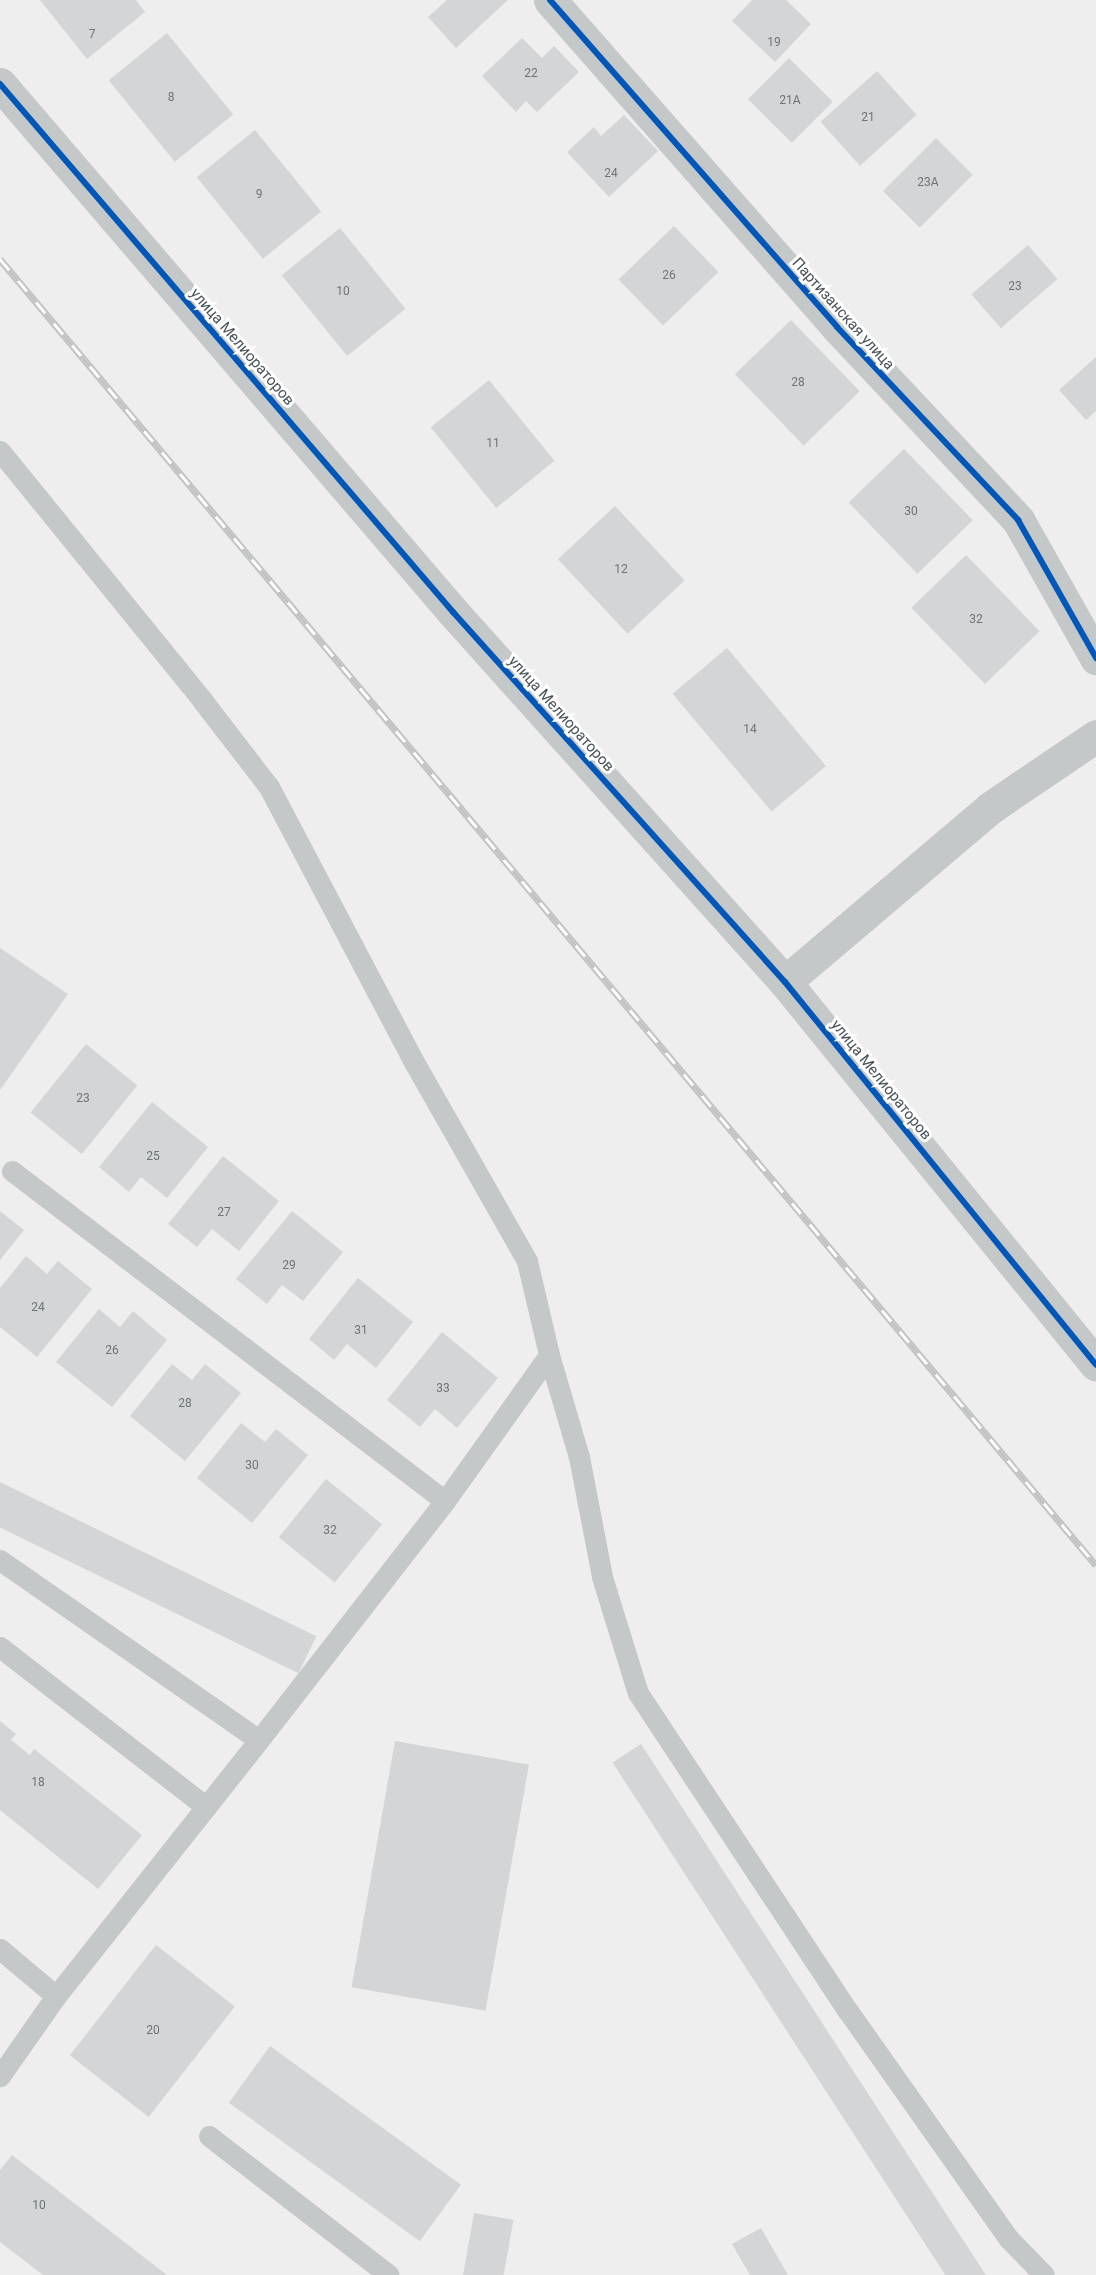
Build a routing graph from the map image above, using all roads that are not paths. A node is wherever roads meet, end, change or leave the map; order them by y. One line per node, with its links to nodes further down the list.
1 (550, 0): 4 (street, Партизанская улица)
2 (0, 84): 6 (street, улица Мелиораторов)
3 (0, 451): 8 (lane)
4 (1096, 658)
5 (1096, 735): 6 (street)
6 (785, 982): 9 (street, улица Мелиораторов)
7 (12, 1171): 10 (lane)
8 (549, 1355): 10 (lane); 20 (lane)
9 (1096, 1365)
10 (445, 1501): 13 (lane)
11 (0, 1560): 13 (lane)
12 (0, 1647): 14 (lane)
13 (260, 1740): 14 (lane)
14 (206, 1807): 16 (lane)
15 (0, 1949): 16 (lane)
16 (56, 1996): 17 (lane)
17 (0, 2076)
18 (209, 2136): 19 (lane)
19 (389, 2275)
20 (1044, 2275)

